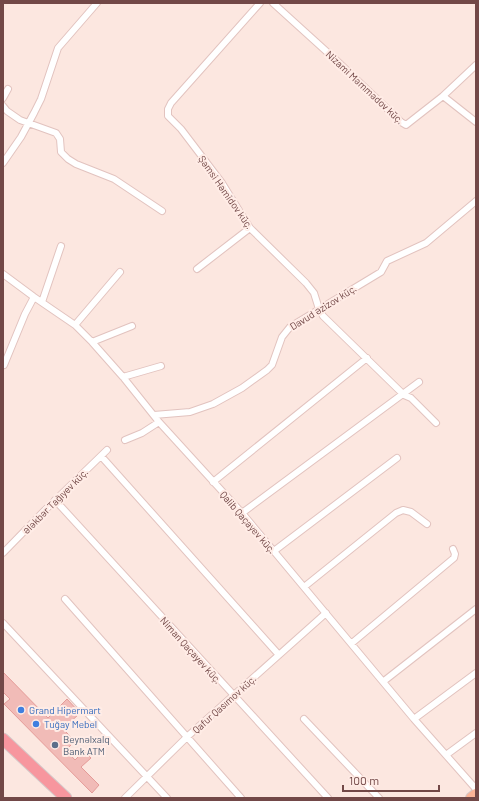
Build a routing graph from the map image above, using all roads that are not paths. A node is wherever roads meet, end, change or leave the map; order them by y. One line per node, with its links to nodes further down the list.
1 (97, 3): 10 (street)
2 (260, 3): 14 (street, Şəmsi Həmidov küç.)
3 (273, 3): 6 (street, Nizami Məmmədov küç.)
4 (476, 66): 6 (street, Nizami Məmmədov küç.)
5 (8, 89): 7 (street)
6 (443, 96): 9 (street)
7 (3, 98)
8 (3, 106): 10 (street)
9 (476, 122)
10 (29, 123): 11 (street); 13 (street)
11 (3, 163)
12 (476, 201): 21 (street, Davud Əzizov küç.)
13 (162, 211)
14 (250, 228): 16 (street); 21 (street, Şəmsi Həmidov küç.)
15 (61, 246): 20 (street)
16 (197, 269)
17 (120, 272): 22 (street)
18 (3, 274): 19 (street, Qalib Qaçayev küç.)
19 (34, 297): 20 (street, Qalib Qaçayev küç.); 26 (street)
20 (42, 302): 22 (street, Qalib Qaçayev küç.)
21 (319, 309): 25 (street, Şəmsi Həmidov küç.); 31 (street, Davud Əzizov küç.)
22 (75, 325): 24 (street, Qalib Qaçayev küç.)
23 (132, 326): 24 (street)
24 (92, 342): 28 (street, Qalib Qaçayev küç.)
25 (367, 358): 30 (street, Şəmsi Həmidov küç.); 38 (street)
26 (4, 365)
27 (161, 366): 28 (street)
28 (124, 377): 31 (street, Qalib Qaçayev küç.)
29 (420, 382): 30 (street)
30 (404, 395): 33 (street, Şəmsi Həmidov küç.); 40 (street)
31 (154, 415): 32 (street, Qalib Qaçayev küç.)
32 (159, 422): 34 (street); 38 (street, Qalib Qaçayev küç.)
33 (436, 423)
34 (125, 440)
35 (108, 450): 36 (street, Ələkbər Tağıyev küç.)
36 (101, 456): 39 (street, Ələkbər Tağıyev küç.); 51 (street)
37 (396, 458): 43 (street)
38 (213, 482): 40 (street, Qalib Qaçayev küç.)
39 (55, 500): 44 (street, Ələkbər Tağıyev küç.); 54 (street, Niman Qaçayev küç.)
40 (242, 513): 43 (street, Qalib Qaçayev küç.)
41 (427, 524): 45 (street)
42 (453, 548): 50 (street)
43 (274, 551): 45 (street, Qalib Qaçayev küç.)
44 (3, 553)
45 (304, 587): 48 (street, Qalib Qaçayev küç.)
46 (65, 599): 58 (street)
47 (476, 610): 53 (street)
48 (326, 613): 50 (street, Qalib Qaçayev küç.); 51 (street, Qafur Qasımov küç.)
49 (3, 623): 61 (street)
50 (352, 643): 53 (street, Qalib Qaçayev küç.)
51 (278, 655): 54 (street, Qafur Qasımov küç.)
52 (476, 673): 56 (street)
53 (384, 682): 56 (street, Qalib Qaçayev küç.)
54 (234, 696): 58 (street, Qafur Qasımov küç.); 68 (street, Niman Qaçayev küç.)
55 (304, 719): 69 (street)
56 (414, 719): 60 (street, Qalib Qaçayev küç.)
57 (476, 733): 60 (street)
58 (188, 736): 61 (street, Qafur Qasımov küç.); 67 (street)
59 (3, 739): 64 (highway)
60 (446, 755): 62 (street, Qalib Qaçayev küç.)
61 (146, 775): 65 (street, Qafur Qasımov küç.); 66 (street)
62 (476, 789)
63 (476, 794): 70 (main road)
64 (62, 797)
65 (124, 798)
66 (167, 798)
67 (241, 798)
68 (328, 798)
69 (379, 798)
70 (471, 798)

